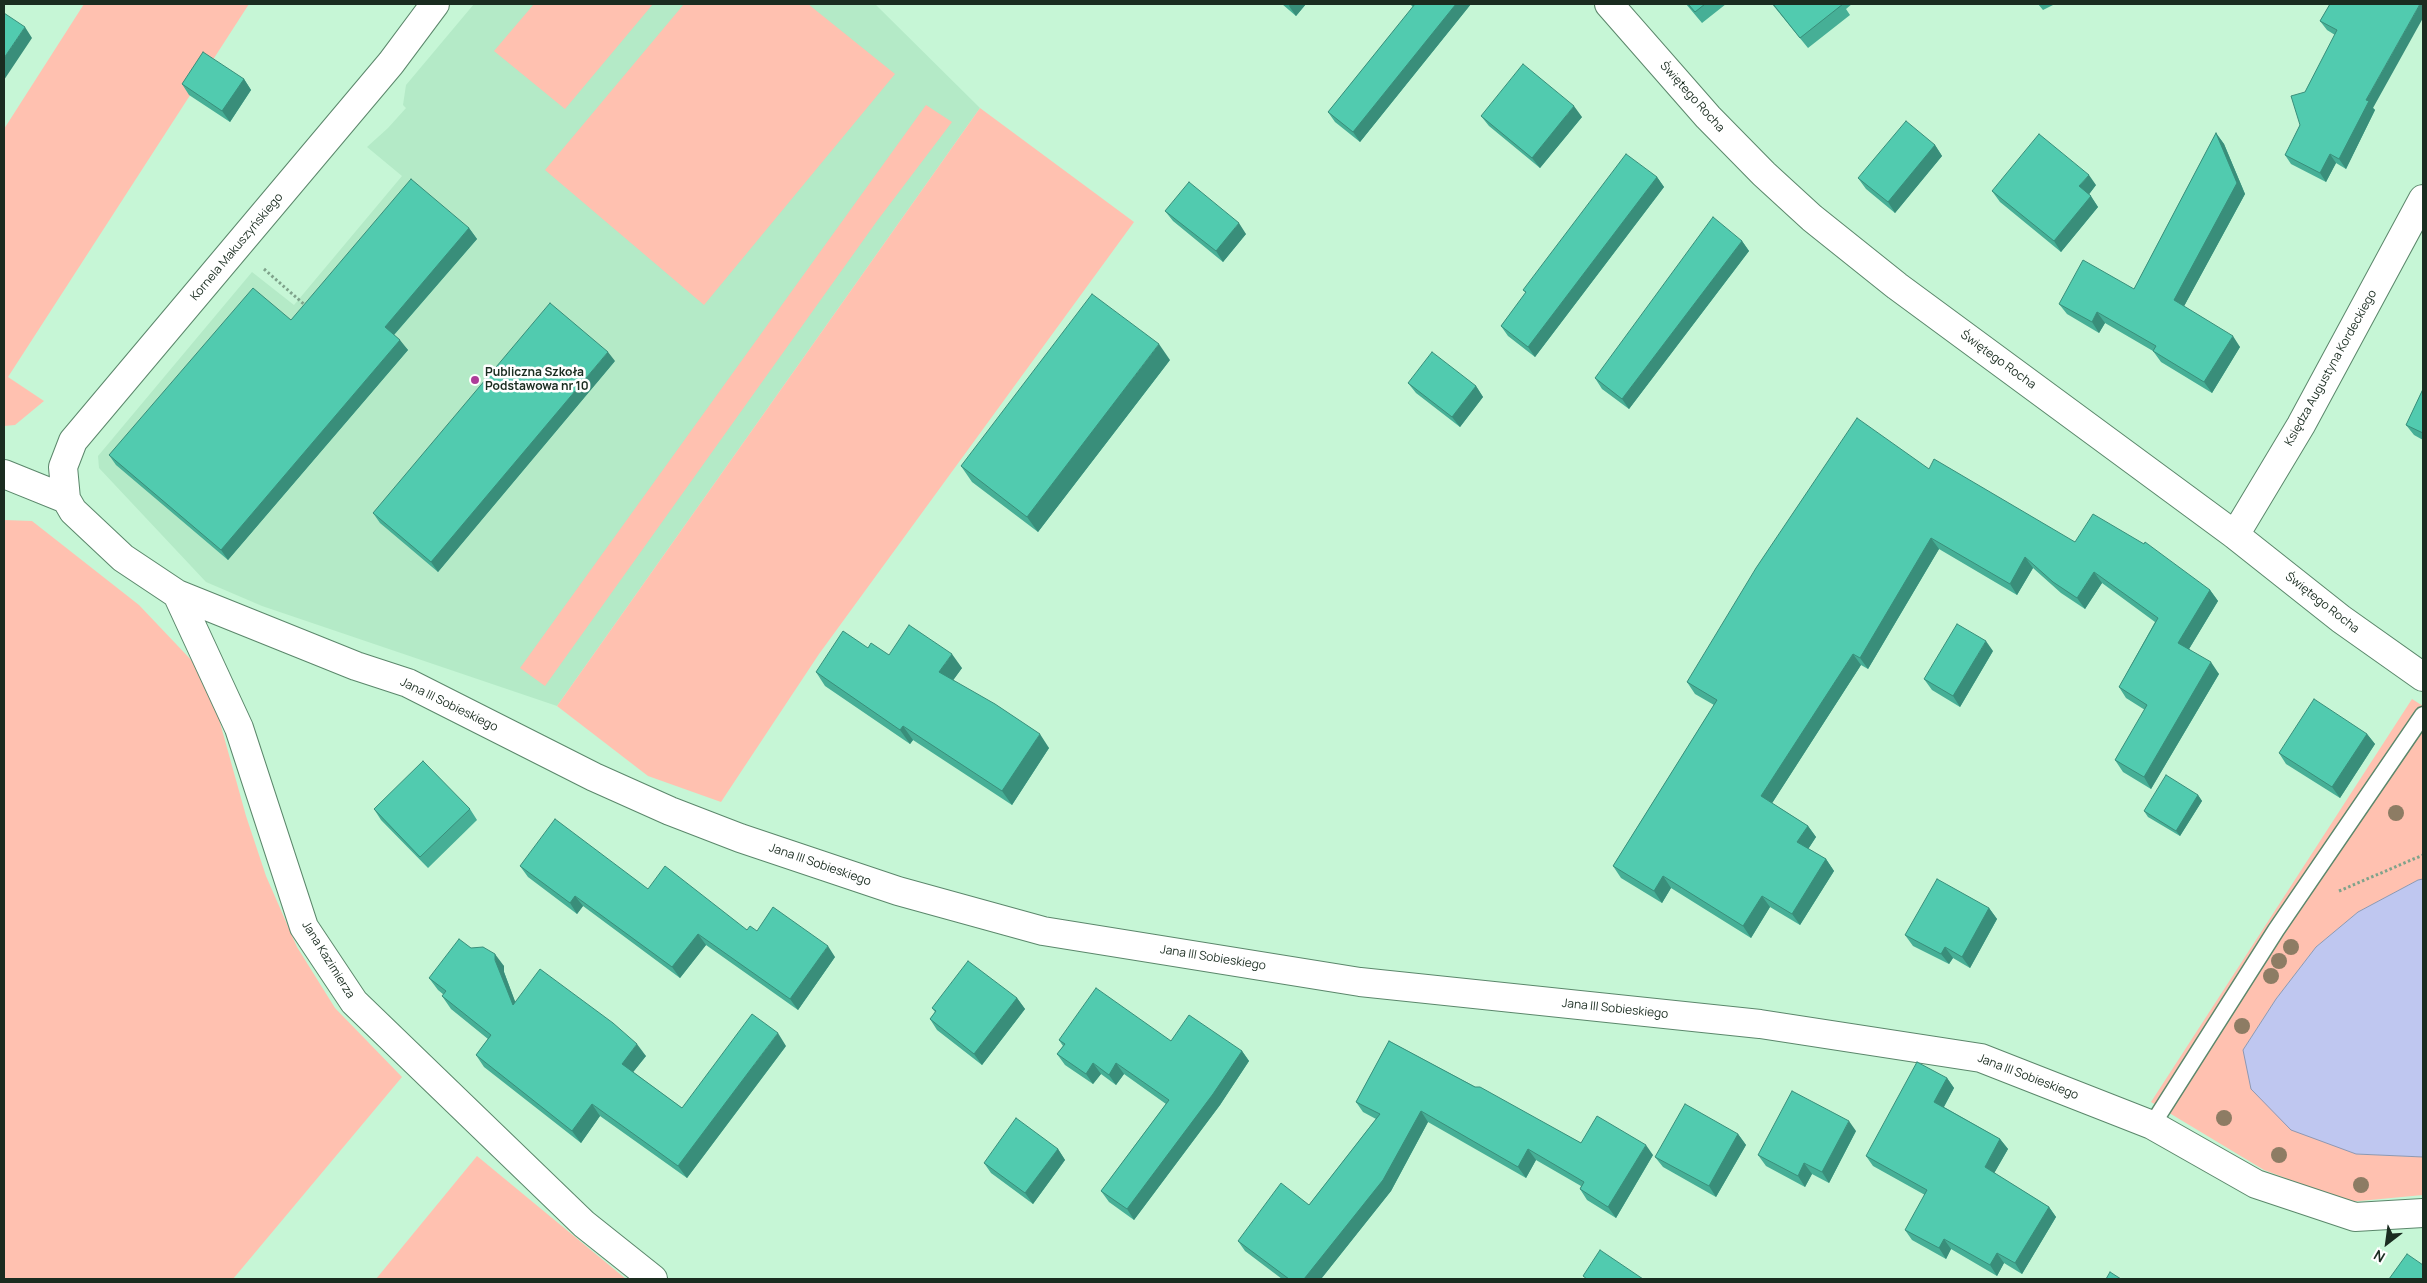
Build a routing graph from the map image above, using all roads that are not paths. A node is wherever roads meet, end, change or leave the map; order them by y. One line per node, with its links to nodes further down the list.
1 (435, 4): 5 (street, Kornela Makuszyńskiego)
2 (1609, 4): 6 (street, Świętego Rocha)
3 (2423, 200): 6 (street, Księdza Augustyna Kordeckiego)
4 (4, 474): 5 (street)
5 (66, 499): 7 (street, Jana III Sobieskiego)
6 (2235, 535): 8 (street, Świętego Rocha)
7 (177, 594): 10 (street, Jana III Sobieskiego); 12 (street, Jana Kazimierza)
8 (2423, 677)
9 (2423, 715): 10 (lane)
10 (2152, 1125): 11 (street, Jana III Sobieskiego)
11 (2423, 1213)
12 (653, 1279)

